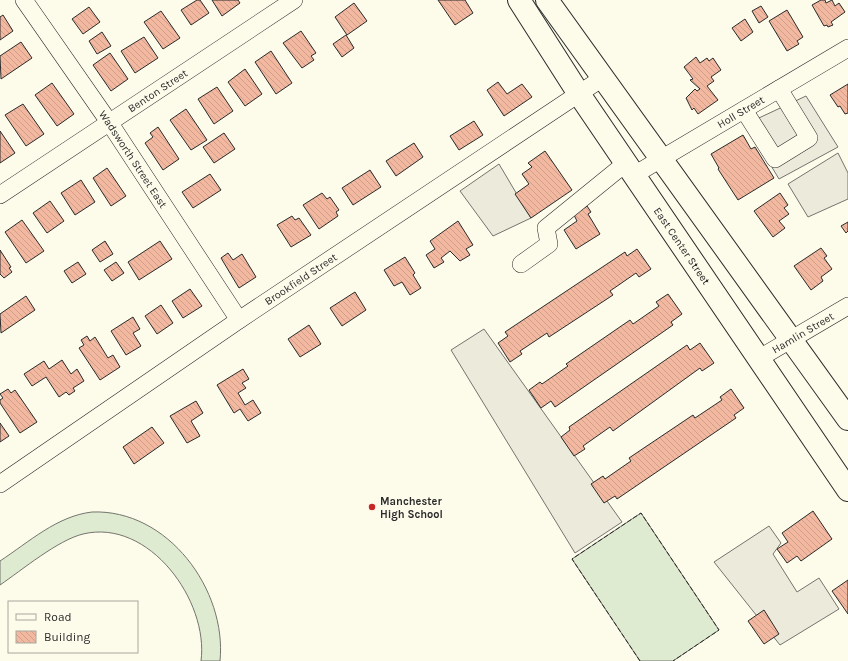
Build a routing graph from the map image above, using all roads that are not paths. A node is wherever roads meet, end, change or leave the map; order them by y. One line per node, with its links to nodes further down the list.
1 (24, 0): 10 (street, Wadsworth Street East)
2 (294, 0): 10 (street, Benton Street)
3 (519, 0): 8 (main road, East Center Street)
4 (547, 0): 6 (main road)
5 (848, 48): 7 (street, Holl Street)
6 (604, 77): 8 (street, Brookfield Street); 11 (main road)
7 (779, 89): 9 (street, Holl Street); 9 (street)
8 (579, 94): 12 (main road, East Center Street); 16 (street, Brookfield Street)
9 (744, 110): 11 (street, Holl Street)
10 (108, 122): 13 (street, Benton Street); 16 (street, Wadsworth Street East)
11 (662, 159): 12 (street, Holl Street); 17 (main road)
12 (630, 169): 14 (street, Holl Street); 18 (main road, East Center Street)
13 (0, 195)
14 (521, 264)
15 (848, 306): 17 (street, Hamlin Street)
16 (239, 320): 20 (street, Brookfield Street)
17 (791, 339): 18 (street, Hamlin Street); 19 (main road)
18 (758, 358): 21 (main road, East Center Street)
19 (848, 419)
20 (0, 484)
21 (848, 490)

